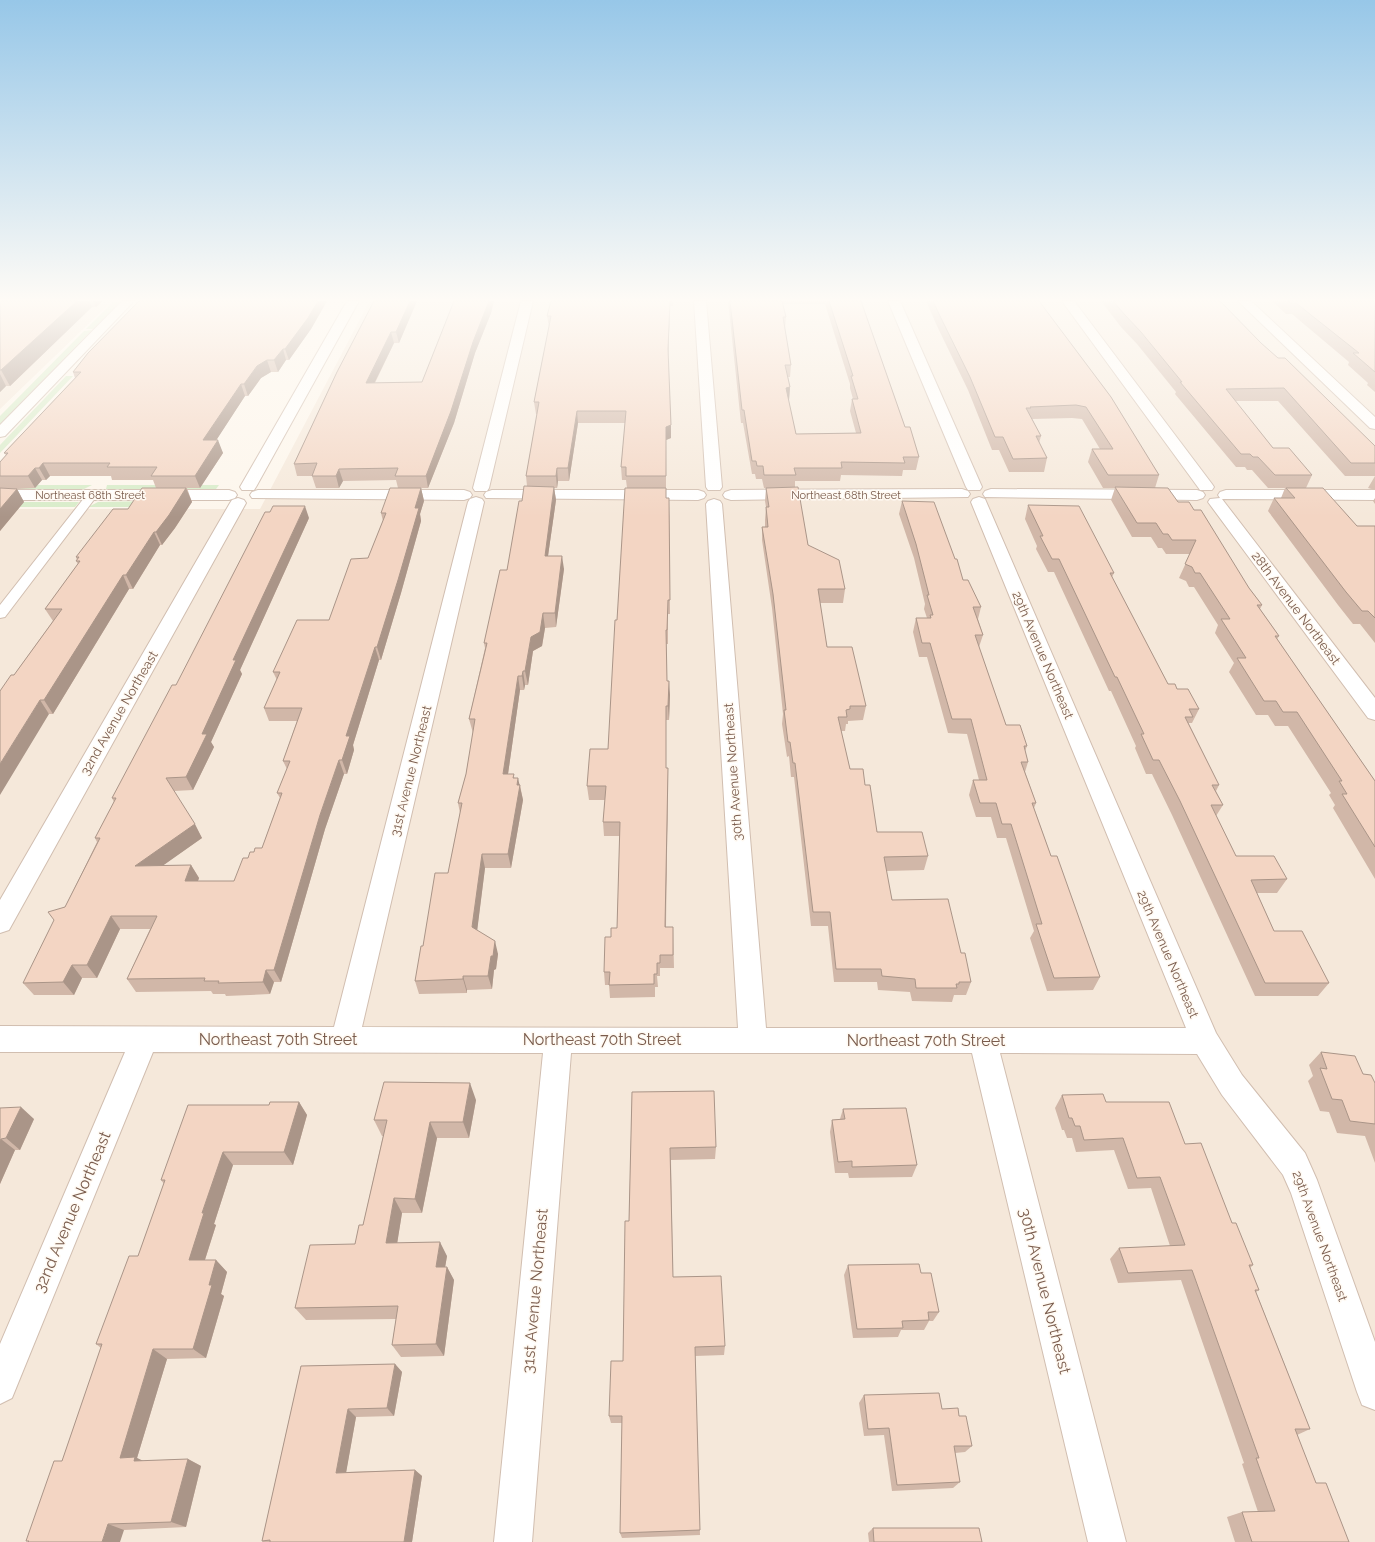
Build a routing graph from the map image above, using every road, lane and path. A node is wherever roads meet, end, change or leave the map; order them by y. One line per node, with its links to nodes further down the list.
1 (58, 373): 9 (street)
2 (312, 373): 14 (street, 32nd Avenue Northeast)
3 (509, 373): 15 (street, 31st Avenue Northeast)
4 (705, 373): 16 (street, 30th Avenue Northeast)
5 (925, 373): 11 (street, 29th Avenue Northeast)
6 (1118, 373): 10 (street)
7 (1320, 373): 8 (street)
8 (1375, 425)
9 (0, 433)
10 (1201, 491): 11 (street, Northeast 68th Street); 18 (street)
11 (977, 494): 16 (street, Northeast 68th Street); 28 (street, 29th Avenue Northeast)
12 (0, 495): 13 (street, Northeast 68th Street)
13 (92, 495): 14 (street, Northeast 68th Street); 19 (lane)
14 (243, 495): 15 (street, Northeast 68th Street); 21 (street, 32nd Avenue Northeast)
15 (478, 495): 16 (street, Northeast 68th Street); 24 (street, 31st Avenue Northeast)
16 (714, 495): 26 (street, 30th Avenue Northeast)
17 (1375, 495): 18 (street)
18 (1221, 498): 20 (street, 28th Avenue Northeast)
19 (0, 614)
20 (1375, 713)
21 (0, 923)
22 (0, 1039): 23 (street, Northeast 70th Street)
23 (144, 1039): 24 (street, Northeast 70th Street); 29 (street, 32nd Avenue Northeast)
24 (345, 1039): 25 (street, Northeast 70th Street)
25 (558, 1039): 26 (street, Northeast 70th Street); 31 (street, 31st Avenue Northeast)
26 (753, 1040): 27 (street, Northeast 70th Street)
27 (982, 1040): 28 (street, Northeast 70th Street); 32 (street, 30th Avenue Northeast)
28 (1205, 1041): 30 (street, 29th Avenue Northeast)
29 (0, 1386)
30 (1375, 1392)
31 (513, 1542)
32 (1107, 1542)

